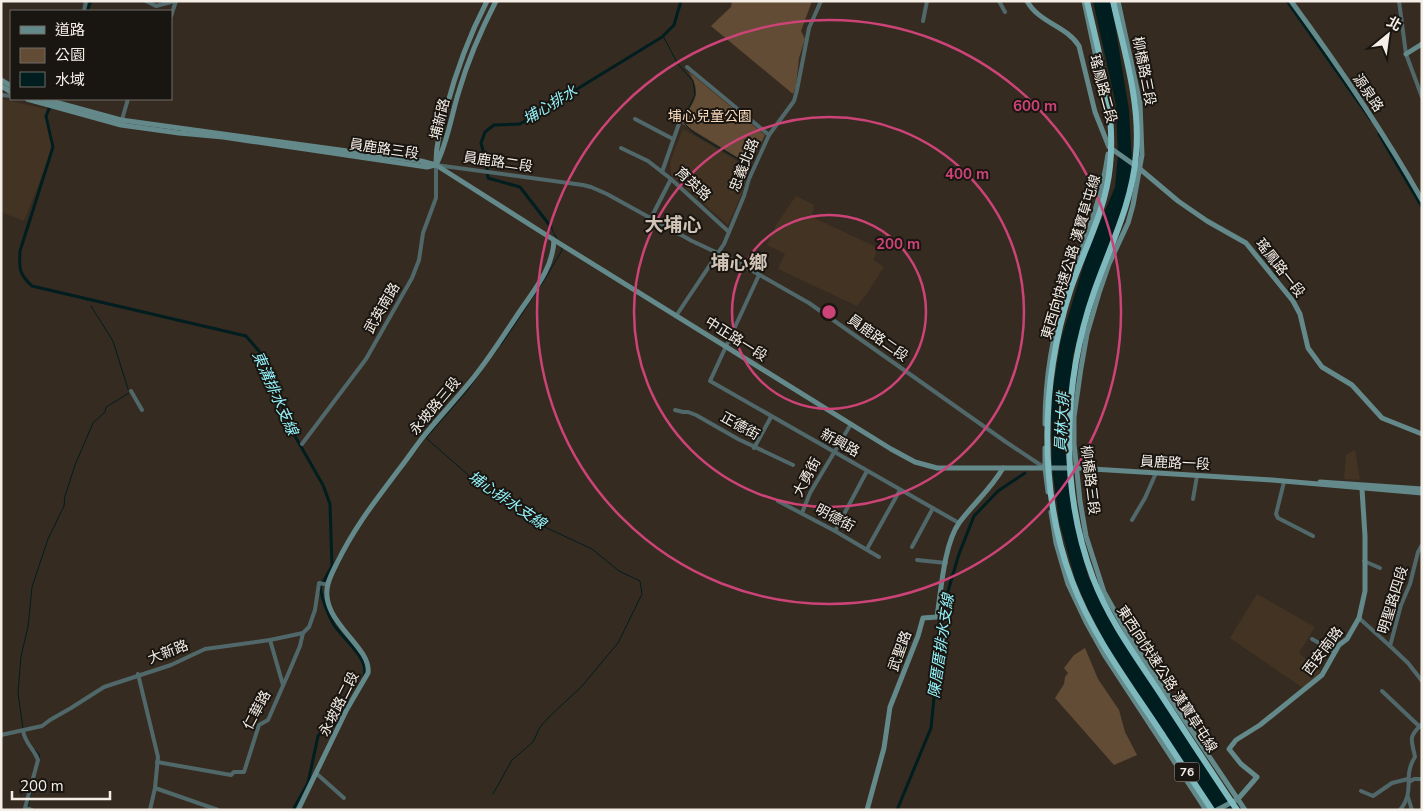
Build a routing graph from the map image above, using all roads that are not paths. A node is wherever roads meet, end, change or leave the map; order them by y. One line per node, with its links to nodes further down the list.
1 (146, 1): 2 (street)
2 (175, 1)
3 (487, 1): 29 (main road, 埔新路)
4 (496, 1): 29 (main road, 埔新路)
5 (821, 1): 25 (street, 忠義北路)
6 (927, 1): 15 (street)
7 (999, 1): 14 (street)
8 (1027, 1): 28 (main road, 瑤鳳路二段)
9 (1086, 1): 28 (main road); 109 (highway, 東西向快速公路 漢寶草屯線, bridge)
10 (1113, 1): 91 (highway, 東西向快速公路 漢寶草屯線 / 76, bridge)
11 (1118, 1): 30 (main road, 柳橋路三段)
12 (1291, 1): 33 (main road, 源泉路)
13 (1399, 1): 17 (street)
14 (1005, 12)
15 (923, 20)
16 (1422, 44): 17 (main road)
17 (1406, 54): 19 (street)
18 (687, 67): 25 (street)
19 (1422, 97)
20 (45, 100): 24 (main road, 員鹿路三段)
21 (128, 100): 24 (street)
22 (681, 118): 26 (street, 育英路)
23 (636, 119): 26 (street)
24 (121, 122): 29 (main road, 員鹿路三段)
25 (769, 135): 35 (street, 忠義北路)
26 (673, 139): 31 (street, 育英路)
27 (621, 148): 31 (street)
28 (1111, 149): 30 (main road, 瑤鳳路一段); 52 (main road)
29 (436, 165): 34 (street, 員鹿路二段); 36 (main road, 中正路一段); 47 (street, 武英南路)
30 (1140, 169): 46 (main road, 瑤鳳路一段); 54 (main road, 柳橋路三段)
31 (662, 172): 32 (street, 育英路)
32 (671, 179): 34 (street); 35 (street, 育英路)
33 (1422, 200)
34 (651, 218): 37 (street, 員鹿路二段)
35 (729, 232): 37 (street, 忠義北路)
36 (554, 240): 39 (main road, 中正路一段); 80 (main road, 永坡路三段)
37 (717, 254): 38 (street, 員鹿路二段); 39 (street, 忠義北路)
38 (759, 275): 40 (street); 52 (street, 員鹿路二段)
39 (676, 316): 40 (main road, 中正路一段)
40 (727, 347): 44 (street, 新興路); 45 (main road, 中正路一段)
41 (131, 391): 42 (street)
42 (142, 410)
43 (675, 410): 48 (street, 正德街)
44 (771, 417): 48 (street); 49 (street, 新興路)
45 (851, 424): 49 (street, 大勇街); 51 (main road, 中正路一段)
46 (1422, 434)
47 (302, 444)
48 (754, 448): 50 (street, 正德街)
49 (834, 452): 55 (street, 新興路); 67 (street, 大勇街)
50 (793, 465)
51 (1003, 468): 52 (main road, 中正路一段); 69 (main road, 武聖路)
52 (1048, 468): 53 (main road, 中正路一段); 109 (main road)
53 (1068, 468): 54 (main road, 員鹿路一段)
54 (1076, 468): 56 (main road, 員鹿路一段); 103 (main road, 柳橋路三段)
55 (867, 471): 62 (street, 新興路); 70 (street)
56 (1156, 473): 57 (main road, 員鹿路一段); 68 (street)
57 (1197, 476): 58 (main road, 員鹿路一段); 64 (street)
58 (1272, 480): 59 (main road, 員鹿路一段); 61 (main road, 員鹿路一段)
59 (1284, 482): 60 (main road, 員鹿路一段); 71 (street)
60 (1362, 489): 63 (main road, 員鹿路一段); 77 (main road, 西安南路)
61 (1422, 489)
62 (900, 490): 66 (street, 新興路); 74 (street)
63 (1422, 493)
64 (1193, 499)
65 (778, 501): 67 (street, 明德街)
66 (933, 508): 69 (street, 新興路); 73 (street)
67 (802, 513): 70 (street, 明德街)
68 (1132, 520)
69 (959, 523): 78 (main road, 武聖路)
70 (835, 531): 74 (street, 明德街)
71 (1313, 536)
72 (1422, 545): 85 (street, 明聖路四段)
73 (912, 547)
74 (868, 549): 75 (street, 明德街)
75 (879, 557)
76 (917, 560): 78 (street)
77 (1364, 561): 79 (street); 81 (main road, 西安南路)
78 (946, 563): 108 (main road, 武聖路)
79 (1380, 568)
80 (328, 585): 82 (street); 96 (main road, 永坡路二段)
81 (1359, 618): 85 (street); 86 (main road, 西安南路)
82 (303, 633): 84 (street, 大新路); 89 (street, 仁華路)
83 (1312, 639): 86 (street)
84 (270, 640): 87 (street, 大新路); 89 (street)
85 (1390, 646): 88 (street, 明聖路四段)
86 (1335, 652): 103 (main road, 西安南路)
87 (138, 674): 93 (street, 大新路); 95 (street)
88 (1422, 681)
89 (283, 685): 95 (street, 仁華路)
90 (1382, 691): 92 (street)
91 (1164, 699): 111 (highway, 東西向快速公路 漢寶草屯線 / 76, bridge); 112 (highway, bridge)
92 (1421, 726): 98 (street)
93 (23, 732): 94 (street, 大新路); 104 (street)
94 (1, 736)
95 (157, 762): 99 (street)
96 (317, 774): 102 (street); 107 (main road, 永坡路二段)
97 (1422, 779): 98 (street)
98 (1409, 780): 100 (street); 101 (street)
99 (155, 788): 105 (street); 106 (street)
100 (1361, 791)
101 (1408, 797): 113 (street); 114 (street)
102 (344, 798)
103 (1238, 799): 110 (main road); 112 (main road, 柳橋路三段)
104 (29, 809)
105 (150, 810)
106 (218, 810)
107 (298, 810)
108 (868, 810)
109 (1209, 810)
110 (1217, 810)
111 (1237, 810)
112 (1243, 810)
113 (1400, 810)
114 (1412, 810)

